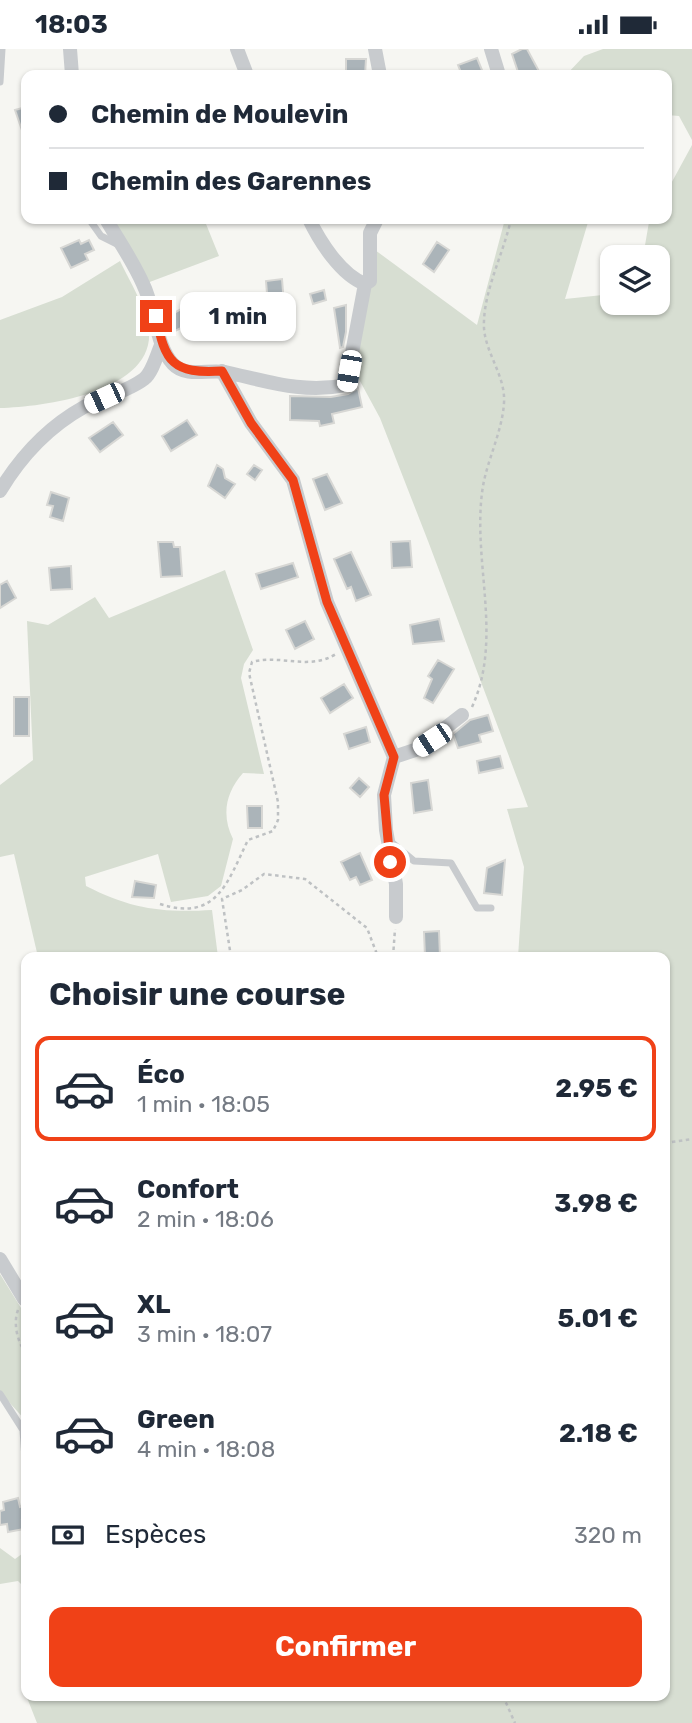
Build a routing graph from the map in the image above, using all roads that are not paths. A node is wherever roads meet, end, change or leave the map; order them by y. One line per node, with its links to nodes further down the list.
1 (2, 49): 10 (lane)
2 (70, 49): 6 (street)
3 (237, 49): 7 (street)
4 (375, 49): 8 (street)
5 (491, 49): 9 (street)
6 (72, 70)
7 (245, 70)
8 (379, 70)
9 (497, 70)
10 (0, 82)
11 (93, 224): 15 (lane)
12 (109, 224): 15 (street)
13 (312, 224): 16 (street)
14 (374, 224): 16 (street)
15 (121, 246): 17 (street)
16 (365, 284): 18 (street)
17 (161, 345): 18 (street); 19 (street)
18 (222, 371): 21 (street)
19 (0, 491)
20 (463, 715): 21 (street)
21 (394, 757): 22 (street)
22 (387, 838): 23 (lane); 24 (street)
23 (491, 908)
24 (396, 918)
25 (0, 1259): 26 (street)
26 (21, 1294)
27 (0, 1394): 28 (lane)
28 (21, 1427)

